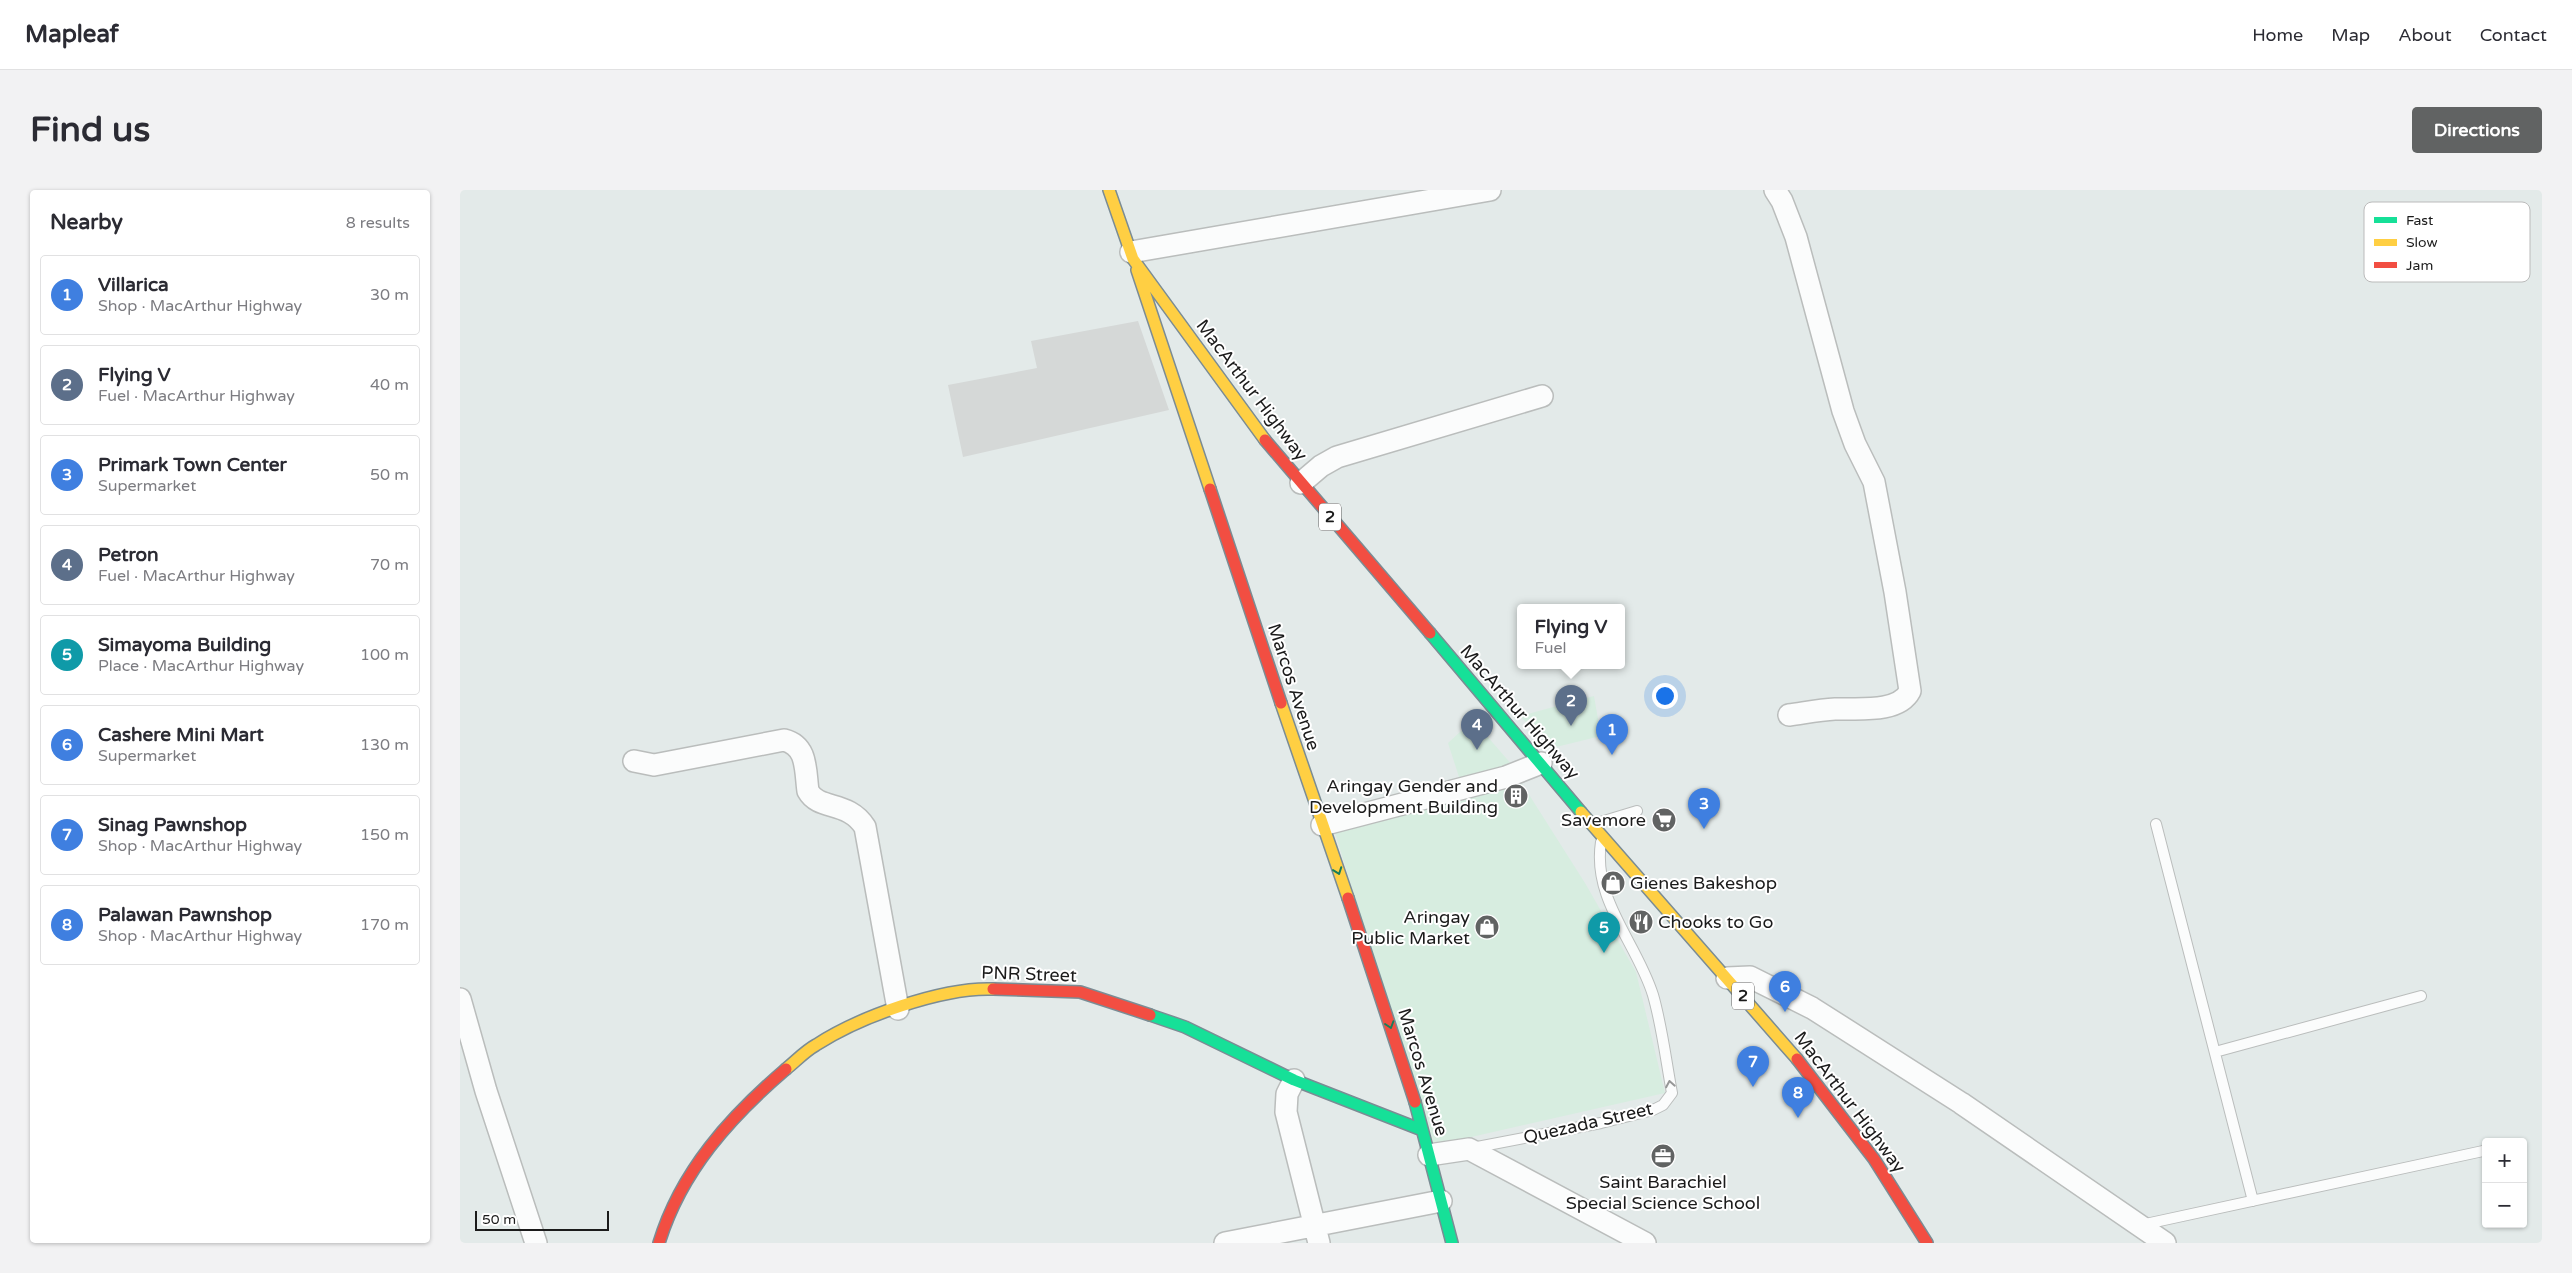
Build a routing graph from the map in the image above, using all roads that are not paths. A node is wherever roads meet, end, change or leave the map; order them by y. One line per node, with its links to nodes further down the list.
1 (1109, 190): 4 (main road, MacArthur Highway / 2)
2 (1490, 190): 4 (street)
3 (1774, 190): 7 (street)
4 (1132, 255): 6 (main road, MacArthur Highway / 2); 13 (main road, Marcos Avenue)
5 (1542, 396): 6 (street)
6 (1301, 483): 9 (main road, MacArthur Highway / 2)
7 (1788, 715)
8 (634, 762): 18 (street)
9 (1541, 763): 11 (main road, MacArthur Highway / 2); 13 (street)
10 (1636, 811): 11 (lane)
11 (1594, 824): 14 (main road, MacArthur Highway / 2)
12 (2156, 824): 19 (lane)
13 (1322, 825): 21 (main road, Marcos Avenue, one-way to 21)
14 (1602, 836): 15 (main road, MacArthur Highway / 2); 22 (lane, Quezada Street, one-way to 14)
15 (1727, 978): 27 (street); 34 (main road, MacArthur Highway / 2)
16 (2421, 996): 19 (lane)
17 (460, 1000): 29 (street)
18 (898, 1008): 20 (main road, PNR Street); 30 (main road, PNR Street)
19 (2215, 1052): 26 (lane)
20 (1294, 1080): 21 (main road, PNR Street); 28 (street)
21 (1422, 1130): 24 (main road, Marcos Avenue)
22 (1469, 1148): 24 (street); 33 (street)
23 (2482, 1151): 26 (lane)
24 (1429, 1154): 25 (main road, Marcos Avenue)
25 (1441, 1200): 28 (street); 32 (main road, Marcos Avenue)
26 (2253, 1201): 27 (lane)
27 (2138, 1226): 35 (street)
28 (1317, 1234): 31 (street)
29 (536, 1243)
30 (658, 1243)
31 (1225, 1243)
32 (1452, 1243)
33 (1645, 1243)
34 (1927, 1243)
35 (2164, 1243)

